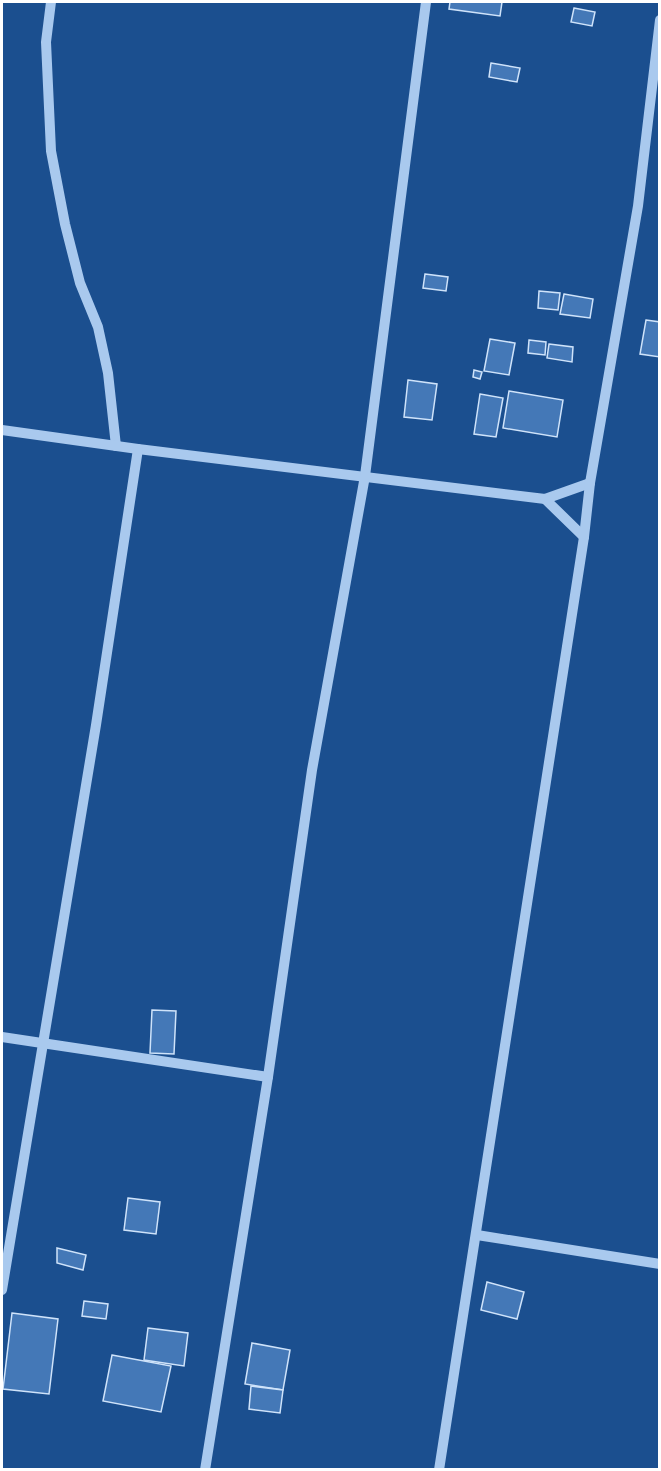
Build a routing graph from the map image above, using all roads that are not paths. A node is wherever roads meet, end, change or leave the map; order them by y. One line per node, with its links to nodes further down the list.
1 (51, 2): 5 (street)
2 (426, 2): 7 (street)
3 (660, 20): 8 (street)
4 (2, 430): 5 (street)
5 (116, 446): 6 (street)
6 (138, 449): 7 (street); 12 (street)
7 (365, 476): 9 (street); 13 (street)
8 (590, 483): 9 (street); 10 (street)
9 (545, 499): 10 (street)
10 (584, 537): 14 (street)
11 (2, 1037): 12 (street)
12 (44, 1043): 13 (street); 16 (street)
13 (268, 1077): 18 (street)
14 (477, 1235): 15 (street); 19 (street)
15 (660, 1264)
16 (3, 1268): 17 (street)
17 (2, 1290)
18 (205, 1470)
19 (439, 1470)

